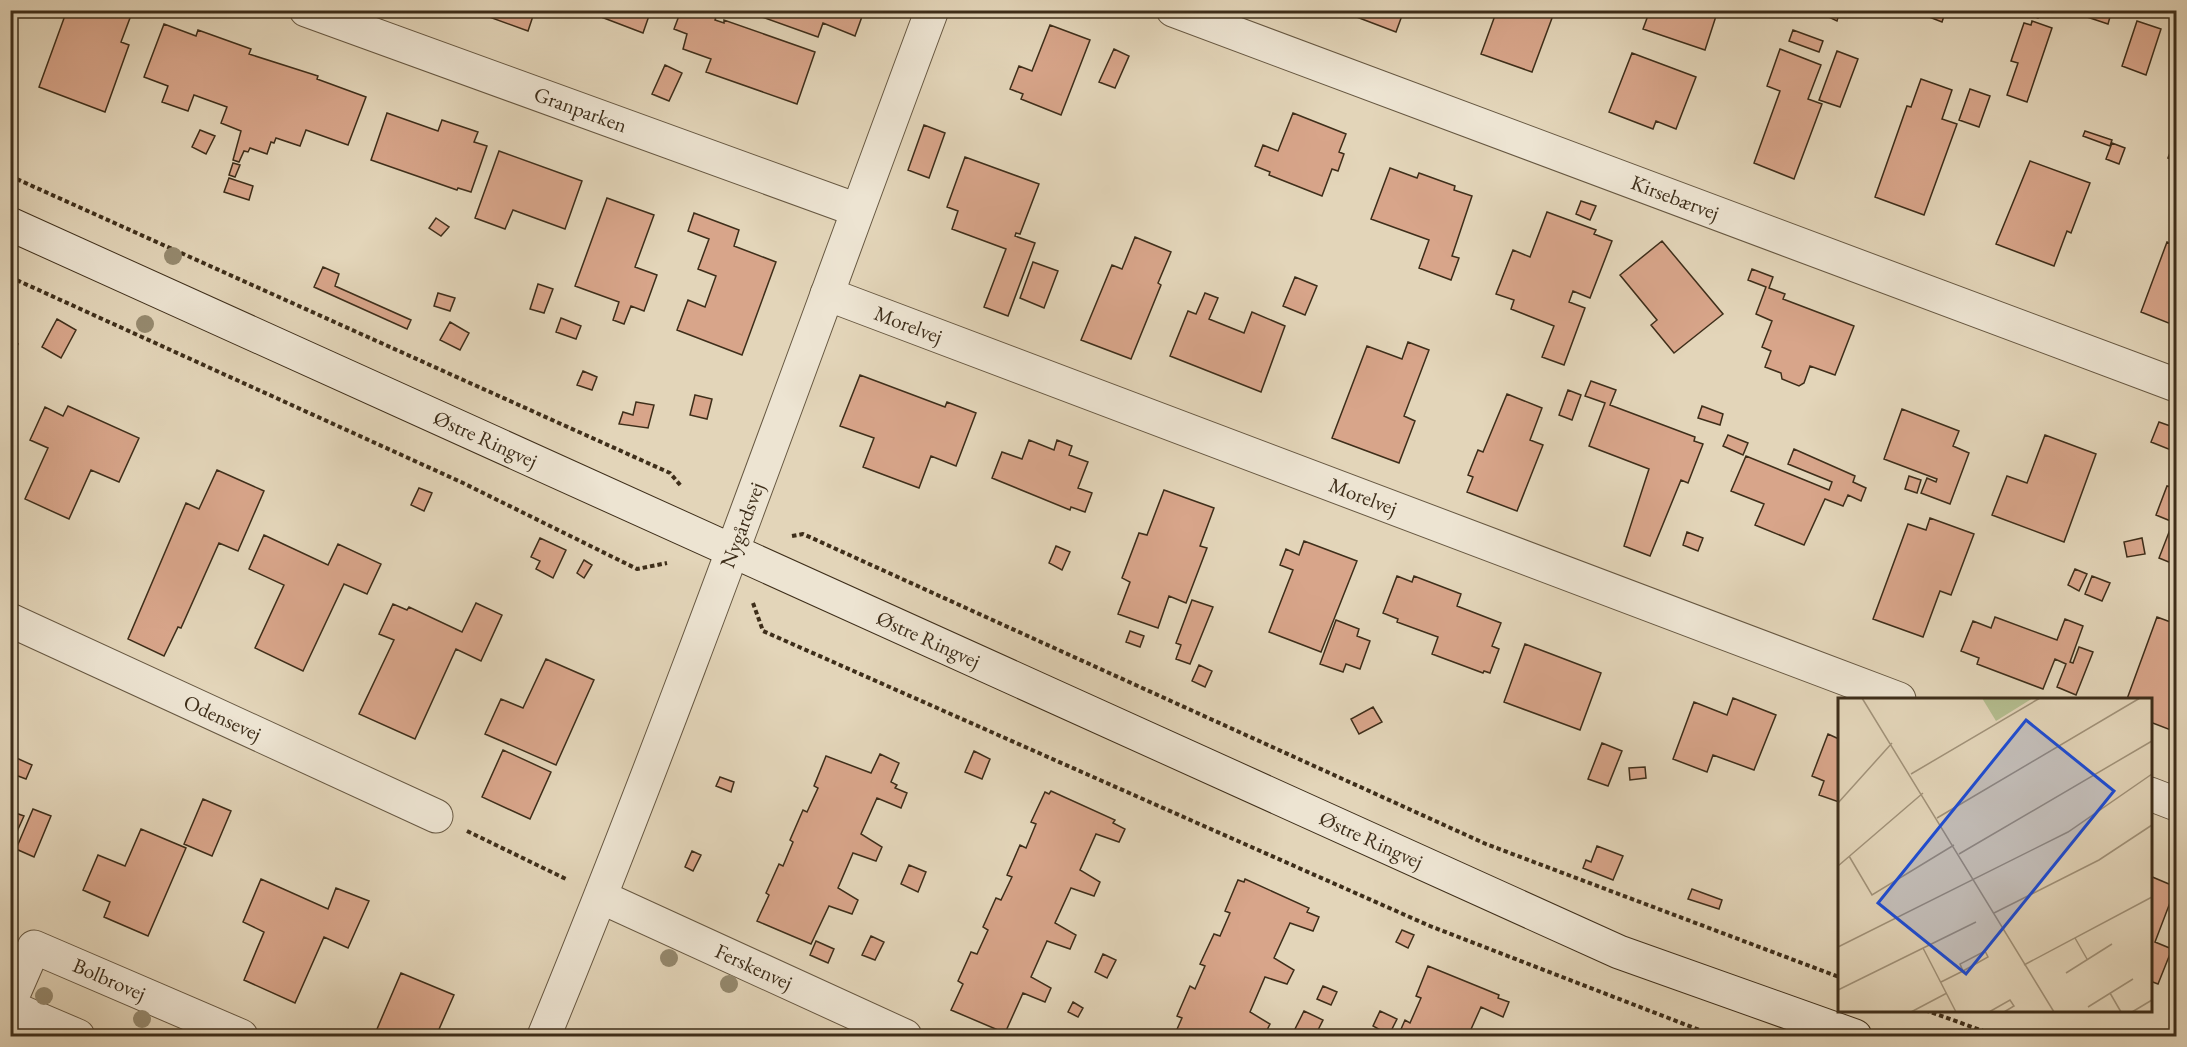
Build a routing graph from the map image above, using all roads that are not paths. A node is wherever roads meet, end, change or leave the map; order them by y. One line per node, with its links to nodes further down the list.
1 (306, 10): 4 (street, Granparken)
2 (932, 10): 4 (street, Nygårdsvej)
3 (1173, 10): 7 (street, Kirsebærvej)
4 (857, 210): 6 (street, Nygårdsvej)
5 (10, 224): 8 (street, Østre Ringvej)
6 (827, 294): 8 (street, Nygårdsvej); 10 (street, Morelvej)
7 (2176, 385)
8 (733, 550): 14 (street, Nygårdsvej); 21 (street, Østre Ringvej)
9 (10, 620): 13 (street, Odensevej)
10 (1896, 698)
11 (2151, 794): 12 (street)
12 (2176, 804)
13 (436, 816)
14 (601, 897): 19 (street, Nygårdsvej); 20 (street, Ferskenvej)
15 (10, 1002): 18 (street, Bolbrovej)
16 (10, 1007): 17 (street)
17 (78, 1036)
18 (241, 1036)
19 (544, 1036)
20 (905, 1036)
21 (1855, 1036)

